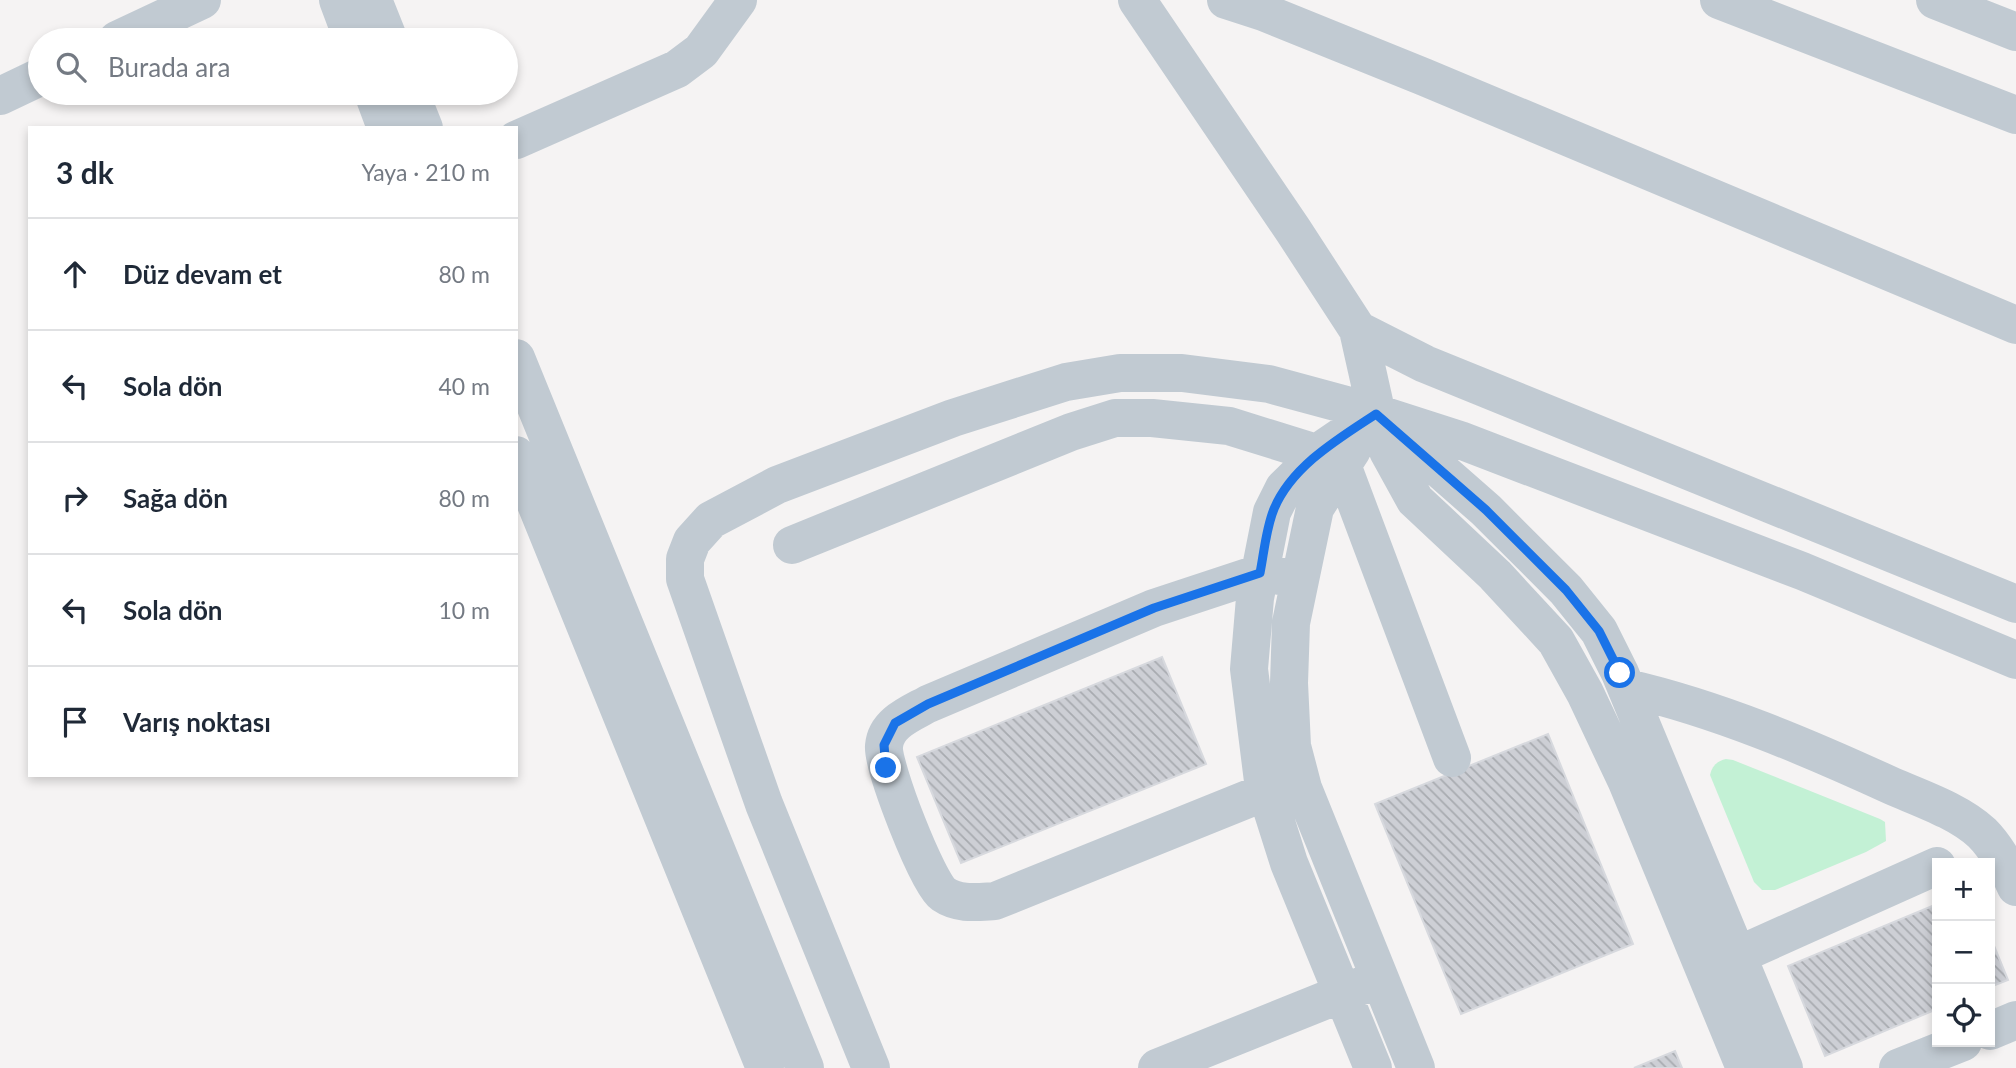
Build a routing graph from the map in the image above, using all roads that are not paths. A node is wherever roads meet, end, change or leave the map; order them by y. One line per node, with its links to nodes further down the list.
1 (202, 0): 9 (street)
2 (338, 0): 10 (street)
3 (373, 0): 11 (street)
4 (738, 0): 20 (street)
5 (1137, 0): 22 (street)
6 (1226, 0): 21 (street)
7 (1719, 0): 17 (street)
8 (1935, 0): 12 (street)
9 (142, 28)
10 (348, 28)
11 (384, 28)
12 (2016, 32)
13 (28, 83): 14 (street)
14 (0, 96)
15 (377, 105): 18 (street)
16 (415, 105): 19 (street)
17 (2016, 115)
18 (385, 126)
19 (423, 126)
20 (518, 139)
21 (2016, 325)
22 (1358, 330): 24 (street); 30 (street)
23 (518, 363): 46 (street)
24 (1376, 414): 25 (street); 31 (street); 32 (street); 39 (street); 47 (street)
25 (1331, 459): 27 (street); 28 (street); 29 (street); 33 (street)
26 (518, 460): 45 (street)
27 (792, 545)
28 (1260, 573): 29 (street); 34 (street); 34 (street)
29 (1300, 579): 34 (street)
30 (2016, 604)
31 (2016, 660)
32 (1627, 688): 35 (street); 39 (street)
33 (1452, 758)
34 (1283, 784): 40 (street); 41 (street)
35 (1989, 843): 36 (street); 38 (street)
36 (1954, 858)
37 (1932, 868): 39 (street)
38 (2016, 887)
39 (1721, 962): 51 (street); 52 (street)
40 (1380, 978): 41 (street); 50 (street)
41 (1342, 993): 48 (street); 49 (street)
42 (2016, 1020): 43 (street)
43 (1995, 1029)
44 (1950, 1047): 53 (street)
45 (765, 1068)
46 (805, 1068)
47 (871, 1068)
48 (1157, 1068)
49 (1373, 1068)
50 (1416, 1068)
51 (1745, 1068)
52 (1784, 1068)
53 (1898, 1068)

